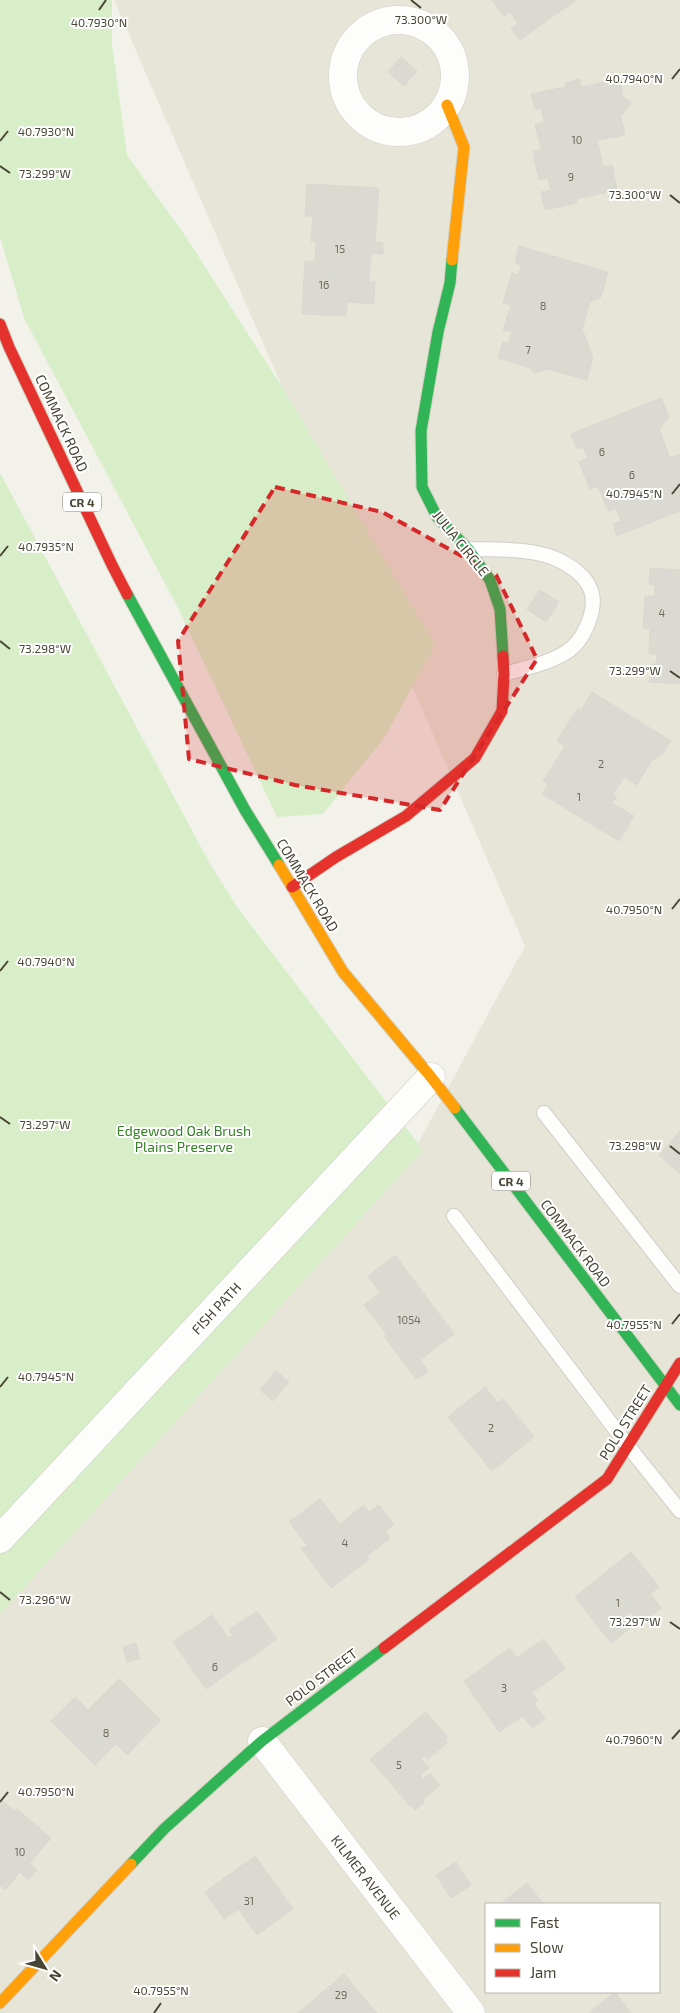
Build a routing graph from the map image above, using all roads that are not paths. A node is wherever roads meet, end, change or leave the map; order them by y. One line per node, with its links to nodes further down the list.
1 (447, 105): 1 (street); 3 (street, JULIA CIRCLE)
2 (0, 324): 5 (street, COMMACK ROAD / CR 4)
3 (468, 549): 4 (street, JULIA CIRCLE); 4 (lane)
4 (504, 674): 5 (street, JULIA CIRCLE)
5 (292, 887): 6 (street, COMMACK ROAD / CR 4)
6 (432, 1077): 11 (street, COMMACK ROAD / CR 4); 15 (street, FISH PATH)
7 (544, 1113): 9 (lane)
8 (454, 1216): 13 (lane)
9 (680, 1286)
10 (680, 1363): 11 (street, POLO STREET)
11 (665, 1386): 12 (street, COMMACK ROAD / CR 4); 13 (street, POLO STREET)
12 (680, 1405)
13 (628, 1446): 14 (lane); 16 (street, POLO STREET)
14 (680, 1511)
15 (0, 1539)
16 (262, 1741): 17 (street, POLO STREET); 18 (street, KILMER AVENUE)
17 (0, 2003)
18 (471, 2013)

